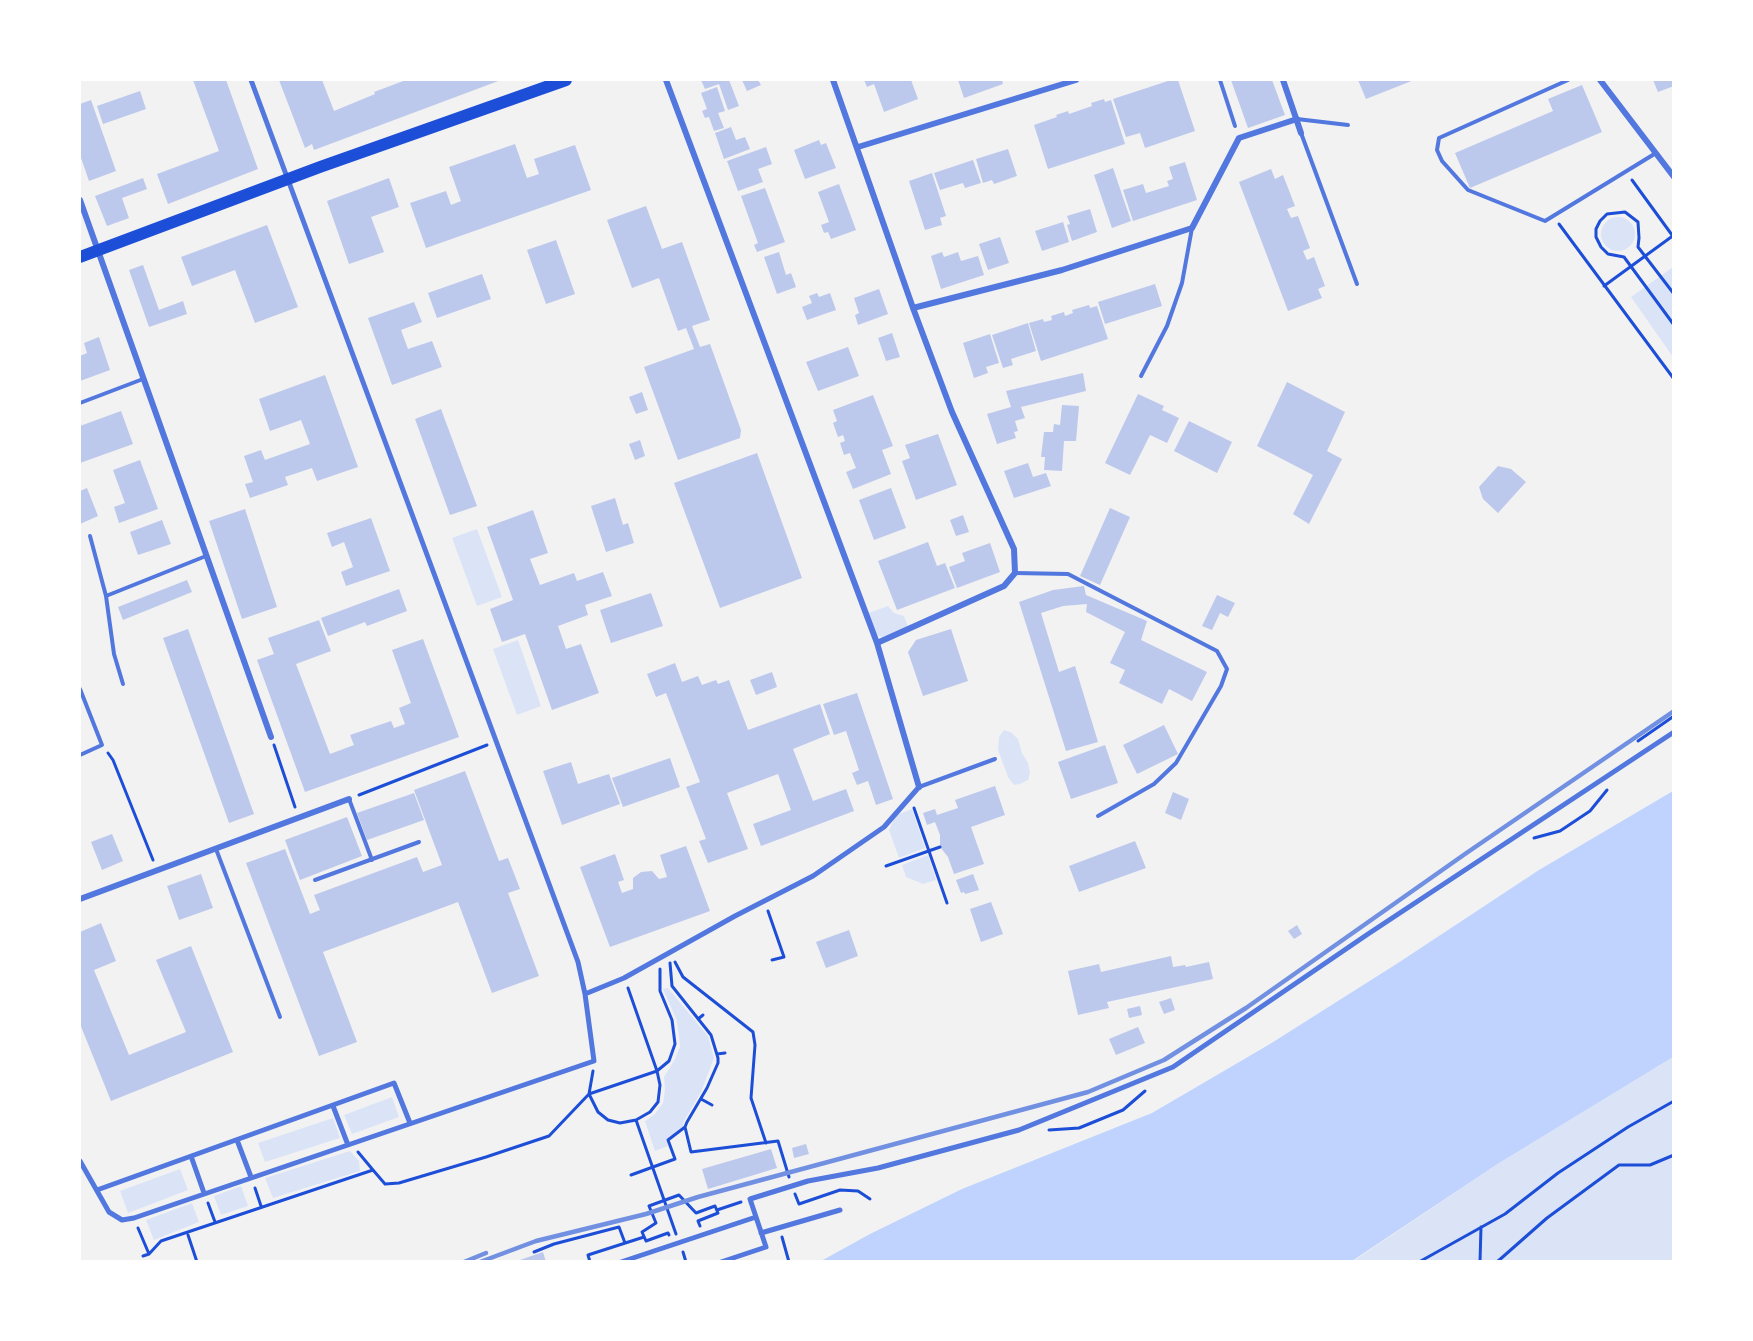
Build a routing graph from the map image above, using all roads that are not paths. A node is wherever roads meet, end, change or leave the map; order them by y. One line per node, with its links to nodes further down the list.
1 (251, 80): 17 (street)
2 (566, 80): 17 (main road)
3 (666, 80): 31 (street)
4 (833, 80): 14 (street)
5 (1076, 80): 14 (street)
6 (1220, 80): 12 (lane)
7 (1283, 80): 10 (street)
8 (1568, 80): 15 (lane)
9 (1600, 80): 15 (street)
10 (1297, 119): 11 (lane); 13 (street); 19 (street)
11 (1348, 125)
12 (1235, 126)
13 (1301, 133): 22 (lane)
14 (858, 147): 23 (street)
15 (1656, 153): 16 (street)
16 (1674, 177)
17 (288, 179): 20 (main road); 46 (street)
18 (80, 200): 20 (street)
19 (1192, 228): 23 (street); 24 (lane)
20 (98, 250): 21 (main road); 25 (street)
21 (80, 257)
22 (1357, 284)
23 (913, 308): 29 (street)
24 (1141, 376)
25 (144, 379): 26 (lane); 28 (street)
26 (80, 403)
27 (90, 536): 30 (lane)
28 (207, 555): 30 (lane); 35 (street)
29 (1015, 573): 31 (street); 40 (lane)
30 (106, 596): 32 (lane)
31 (877, 643): 38 (street)
32 (123, 684)
33 (80, 689): 36 (lane)
34 (1674, 732): 58 (street)
35 (271, 737)
36 (80, 755)
37 (995, 759): 38 (lane)
38 (918, 787): 46 (street)
39 (349, 799): 42 (street); 43 (lane)
40 (1098, 816)
41 (419, 842): 43 (lane)
42 (216, 848): 45 (street); 47 (lane)
43 (372, 860): 44 (lane)
44 (315, 880)
45 (80, 899)
46 (585, 994): 49 (street)
47 (280, 1017)
48 (333, 1106): 49 (street); 50 (street); 51 (street)
49 (410, 1123): 51 (street)
50 (237, 1140): 52 (street); 54 (street)
51 (348, 1145): 54 (street)
52 (191, 1156): 55 (street); 56 (street)
53 (80, 1161): 55 (street)
54 (251, 1177): 56 (street)
55 (97, 1190): 56 (street)
56 (204, 1193)
57 (840, 1210): 59 (street)
58 (756, 1217): 59 (street); 60 (street)
59 (761, 1233): 61 (street)
60 (621, 1262)
61 (721, 1262)

